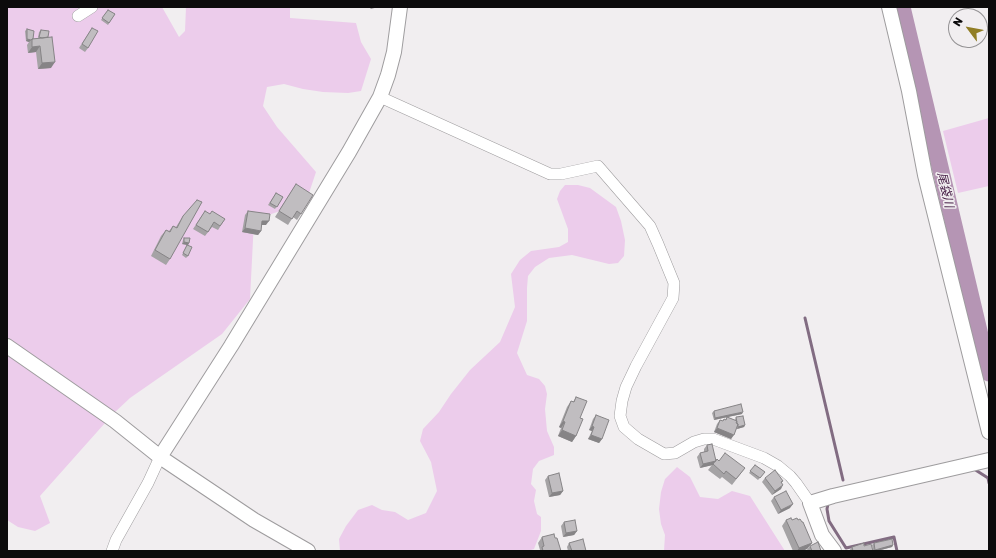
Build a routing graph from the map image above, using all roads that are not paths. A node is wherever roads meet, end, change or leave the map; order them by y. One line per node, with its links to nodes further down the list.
1 (92, 7): 4 (street)
2 (400, 7): 5 (street)
3 (889, 7): 7 (street)
4 (78, 16)
5 (380, 97): 8 (street); 10 (street)
6 (7, 346): 8 (street)
7 (989, 432)
8 (160, 457): 11 (street); 12 (street)
9 (989, 460): 10 (street)
10 (810, 503): 13 (street)
11 (112, 551)
12 (308, 551)
13 (834, 551)

